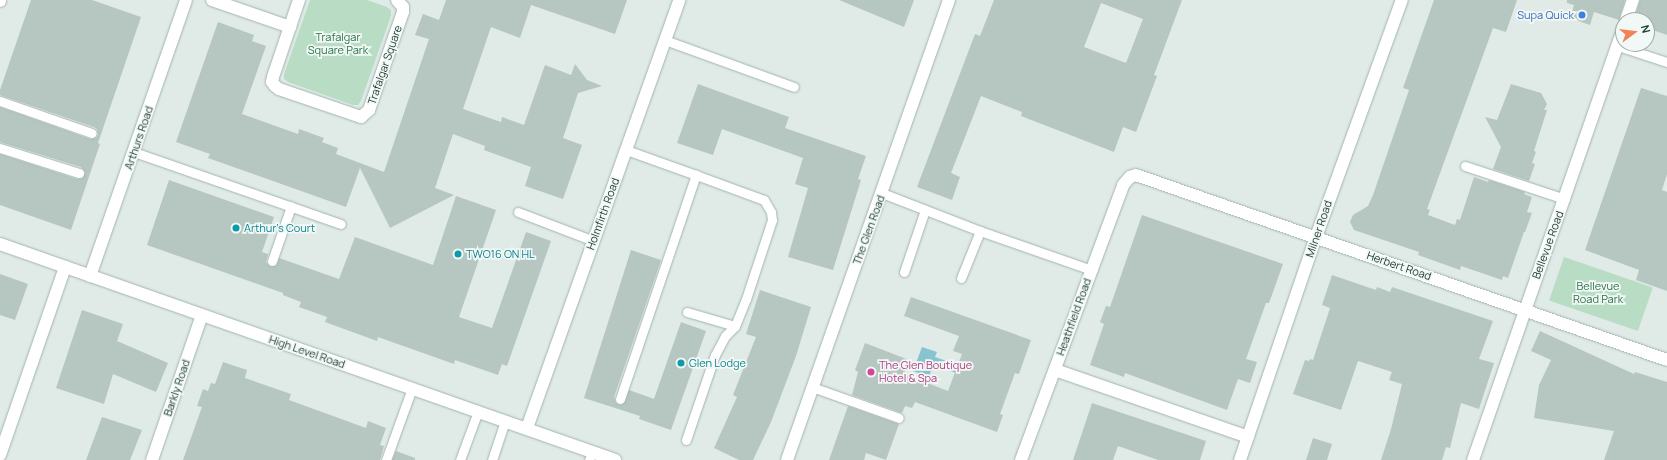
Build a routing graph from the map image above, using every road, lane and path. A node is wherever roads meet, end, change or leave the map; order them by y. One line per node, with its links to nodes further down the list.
1 (186, 0): 20 (street, Arthurs Road)
2 (212, 0): 10 (street)
3 (299, 0): 10 (street, Trafalgar Square)
4 (397, 0): 10 (street, Trafalgar Square)
5 (679, 0): 11 (street, Holmfirth Road)
6 (949, 0): 25 (street, The Glen Road)
7 (1402, 0): 32 (street, Milner Road)
8 (1633, 0): 9 (street)
9 (1629, 12)
10 (290, 27)
11 (665, 40): 15 (lane); 19 (street, Holmfirth Road)
12 (1616, 52): 26 (street, Bellevue Road)
13 (1636, 52): 14 (lane)
14 (1667, 62)
15 (794, 87)
16 (0, 101): 17 (lane)
17 (92, 133)
18 (0, 148): 22 (lane)
19 (626, 150): 23 (lane); 33 (street, Holmfirth Road)
20 (134, 152): 27 (lane); 39 (street, Arthurs Road)
21 (1465, 166): 26 (lane)
22 (79, 173)
23 (696, 175): 44 (lane); 49 (lane)
24 (1130, 176): 32 (street, Herbert Road); 37 (street, Heathfield Road)
25 (882, 193): 28 (lane); 47 (street, The Glen Road)
26 (1565, 199): 41 (street, Bellevue Road)
27 (290, 206): 30 (lane); 35 (lane)
28 (925, 210): 31 (lane); 38 (lane)
29 (518, 212): 33 (lane)
30 (341, 224)
31 (980, 231): 37 (lane); 40 (lane)
32 (1316, 237): 41 (street, Herbert Road); 54 (street, Milner Road)
33 (594, 241): 53 (street, Holmfirth Road)
34 (0, 244): 36 (street, High Level Road)
35 (272, 261)
36 (65, 267): 39 (street, High Level Road); 56 (street)
37 (1092, 270): 46 (street, Heathfield Road)
38 (904, 272)
39 (90, 276): 43 (street, High Level Road)
40 (961, 278)
41 (1524, 310): 45 (street, Herbert Road); 66 (street, Bellevue Road)
42 (687, 312): 44 (lane)
43 (202, 316): 48 (street, High Level Road); 58 (street, Barkly Road)
44 (734, 326): 55 (lane)
45 (1667, 360)
46 (1055, 370): 54 (street); 64 (street, Heathfield Road)
47 (812, 387): 51 (lane); 63 (street, The Glen Road)
48 (412, 388): 50 (street, High Level Road); 59 (lane)
49 (620, 399)
50 (478, 411): 52 (street, High Level Road); 60 (lane)
51 (899, 418)
52 (506, 421): 53 (street, High Level Road); 61 (lane)
53 (527, 428): 57 (street, High Level Road)
54 (1248, 437): 65 (street, Milner Road)
55 (686, 440)
56 (0, 455)
57 (590, 456): 62 (street, High Level Road)
58 (152, 460)
59 (386, 460)
60 (460, 460)
61 (492, 460)
62 (615, 460)
63 (787, 460)
64 (1022, 460)
65 (1240, 460)
66 (1473, 460)

